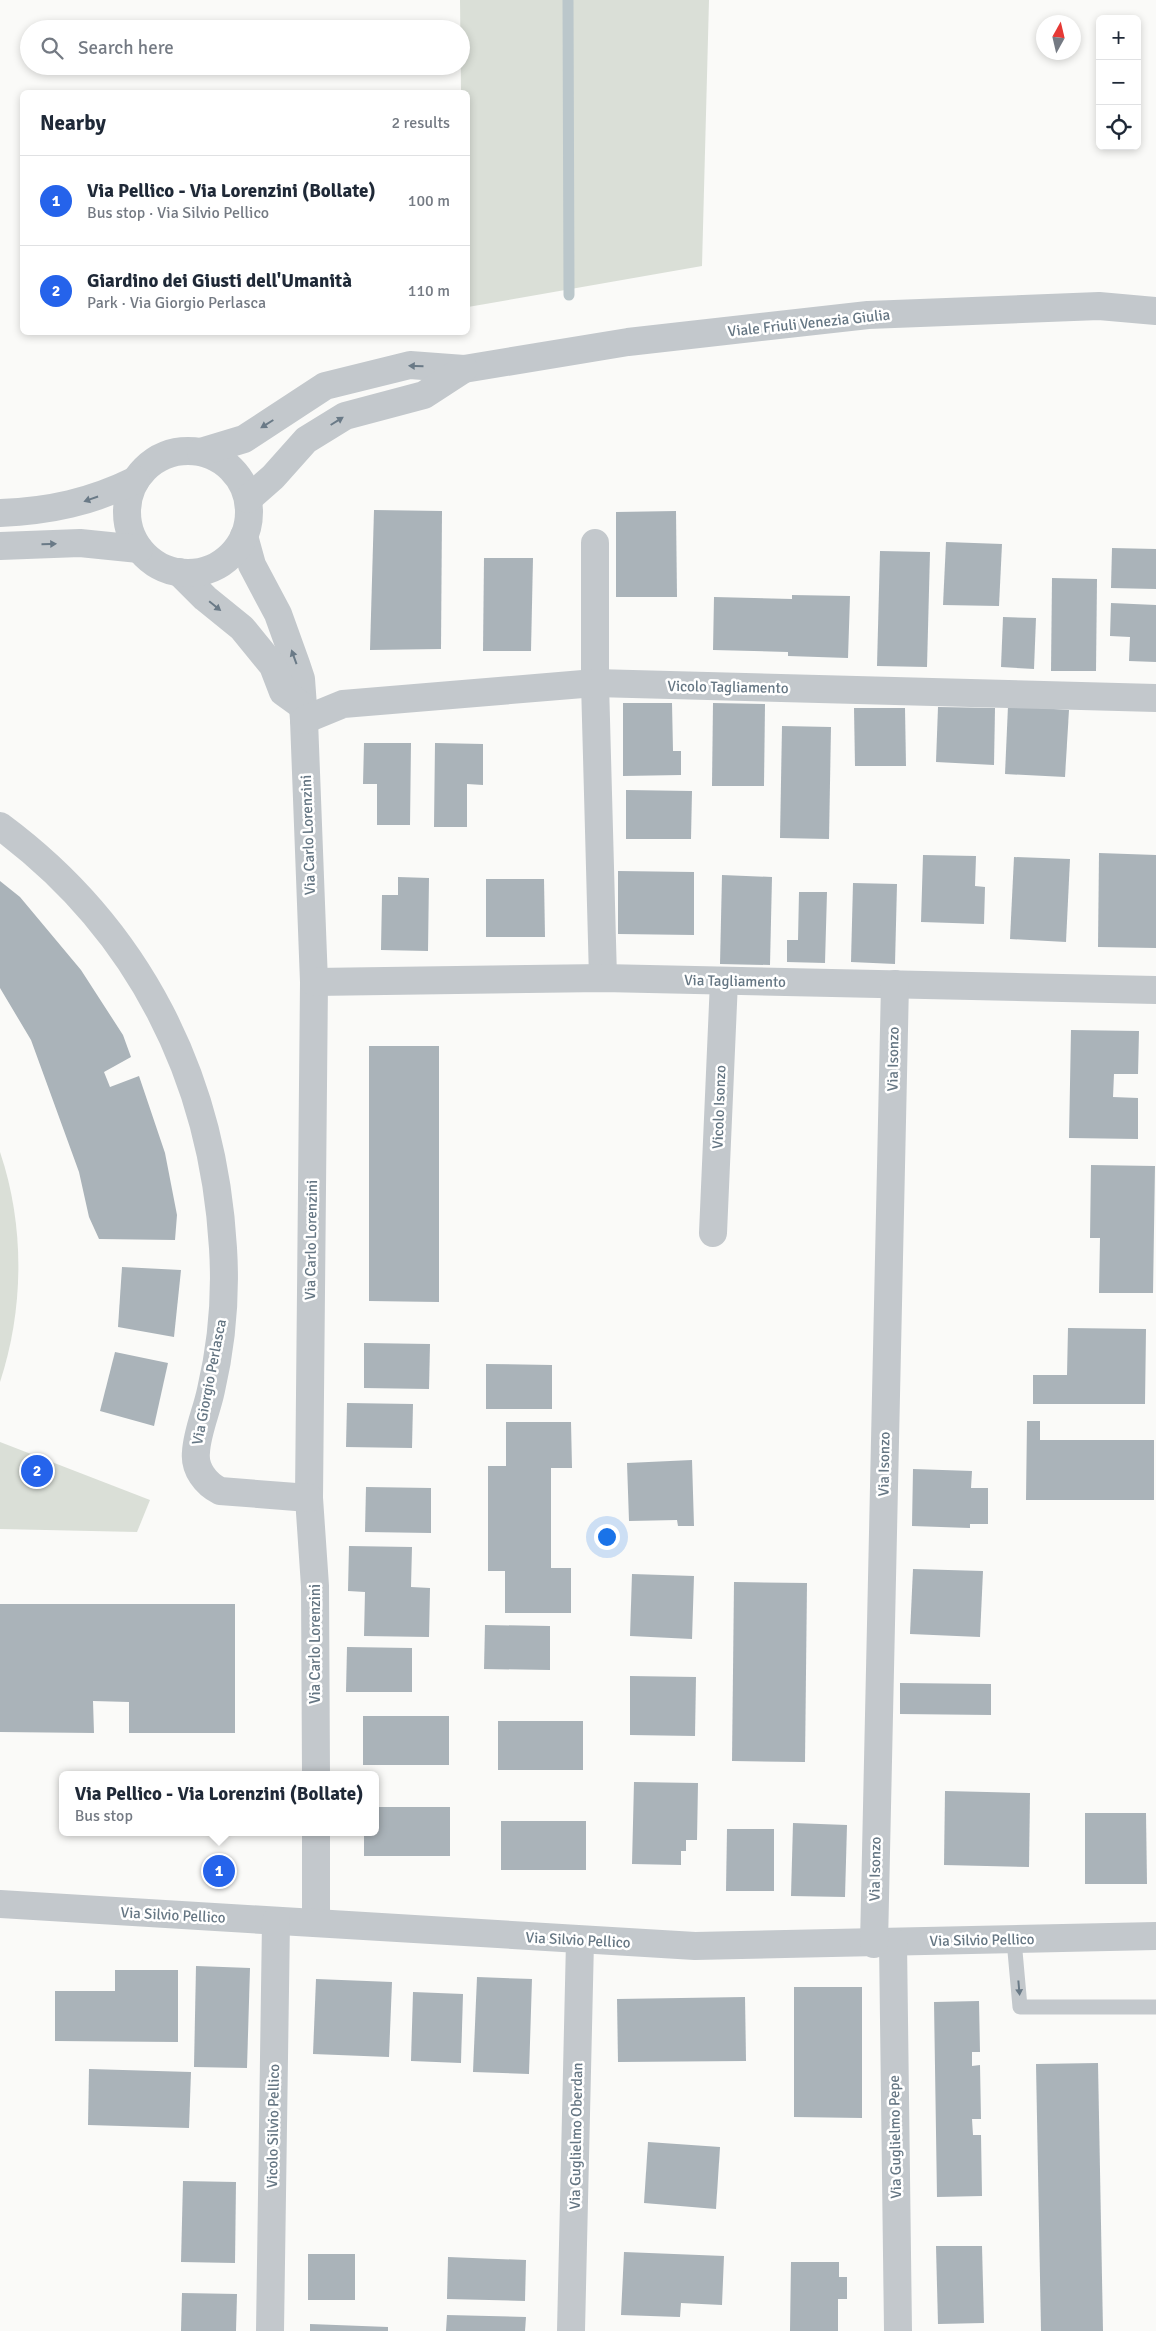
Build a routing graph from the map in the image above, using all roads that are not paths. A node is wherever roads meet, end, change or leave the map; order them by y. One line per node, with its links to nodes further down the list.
1 (1156, 311): 2 (street, Viale Friuli Venezia Giulia)
2 (464, 369): 3 (street, Viale Friuli Venezia Giulia, one-way to 3); 5 (street, Viale Friuli Venezia Giulia, one-way to 2)
3 (201, 452): 4 (street); 5 (street)
4 (136, 480): 6 (street, one-way to 6); 10 (street)
5 (248, 499): 7 (street)
6 (0, 514)
7 (244, 536): 11 (street); 14 (street, Via Carlo Lorenzini, one-way to 7)
8 (595, 543): 12 (street)
9 (0, 546): 10 (street, one-way to 10)
10 (139, 549): 11 (street)
11 (179, 572): 14 (street, one-way to 14)
12 (595, 683): 13 (street, Vicolo Tagliamento); 14 (street, Vicolo Tagliamento); 16 (street)
13 (1156, 698)
14 (302, 712): 18 (street, Via Carlo Lorenzini)
15 (0, 826): 22 (street, Via Giorgio Perlasca)
16 (603, 978): 17 (street, Via Tagliamento); 18 (street, Via Tagliamento)
17 (724, 981): 19 (street, Via Tagliamento); 21 (street, Vicolo Isonzo)
18 (314, 982): 22 (street, Via Carlo Lorenzini)
19 (895, 984): 20 (street, Via Tagliamento); 31 (street, Via Isonzo)
20 (1156, 990)
21 (714, 1233)
22 (309, 1498): 23 (street, Via Carlo Lorenzini)
23 (316, 1771)
24 (316, 1836): 27 (street)
25 (0, 1904): 26 (street, Via Silvio Pellico)
26 (276, 1921): 27 (street, Via Silvio Pellico); 33 (street, Vicolo Silvio Pellico)
27 (316, 1923): 30 (street, Via Silvio Pellico)
28 (1156, 1936): 29 (street, Via Silvio Pellico)
29 (1014, 1940): 31 (street, Via Silvio Pellico); 32 (lane, one-way to 32)
30 (580, 1941): 31 (street, Via Silvio Pellico); 34 (street, Via Guglielmo Oberdan)
31 (884, 1943): 35 (street, Via Guglielmo Pepe)
32 (1156, 2007)
33 (270, 2331)
34 (571, 2331)
35 (898, 2331)

